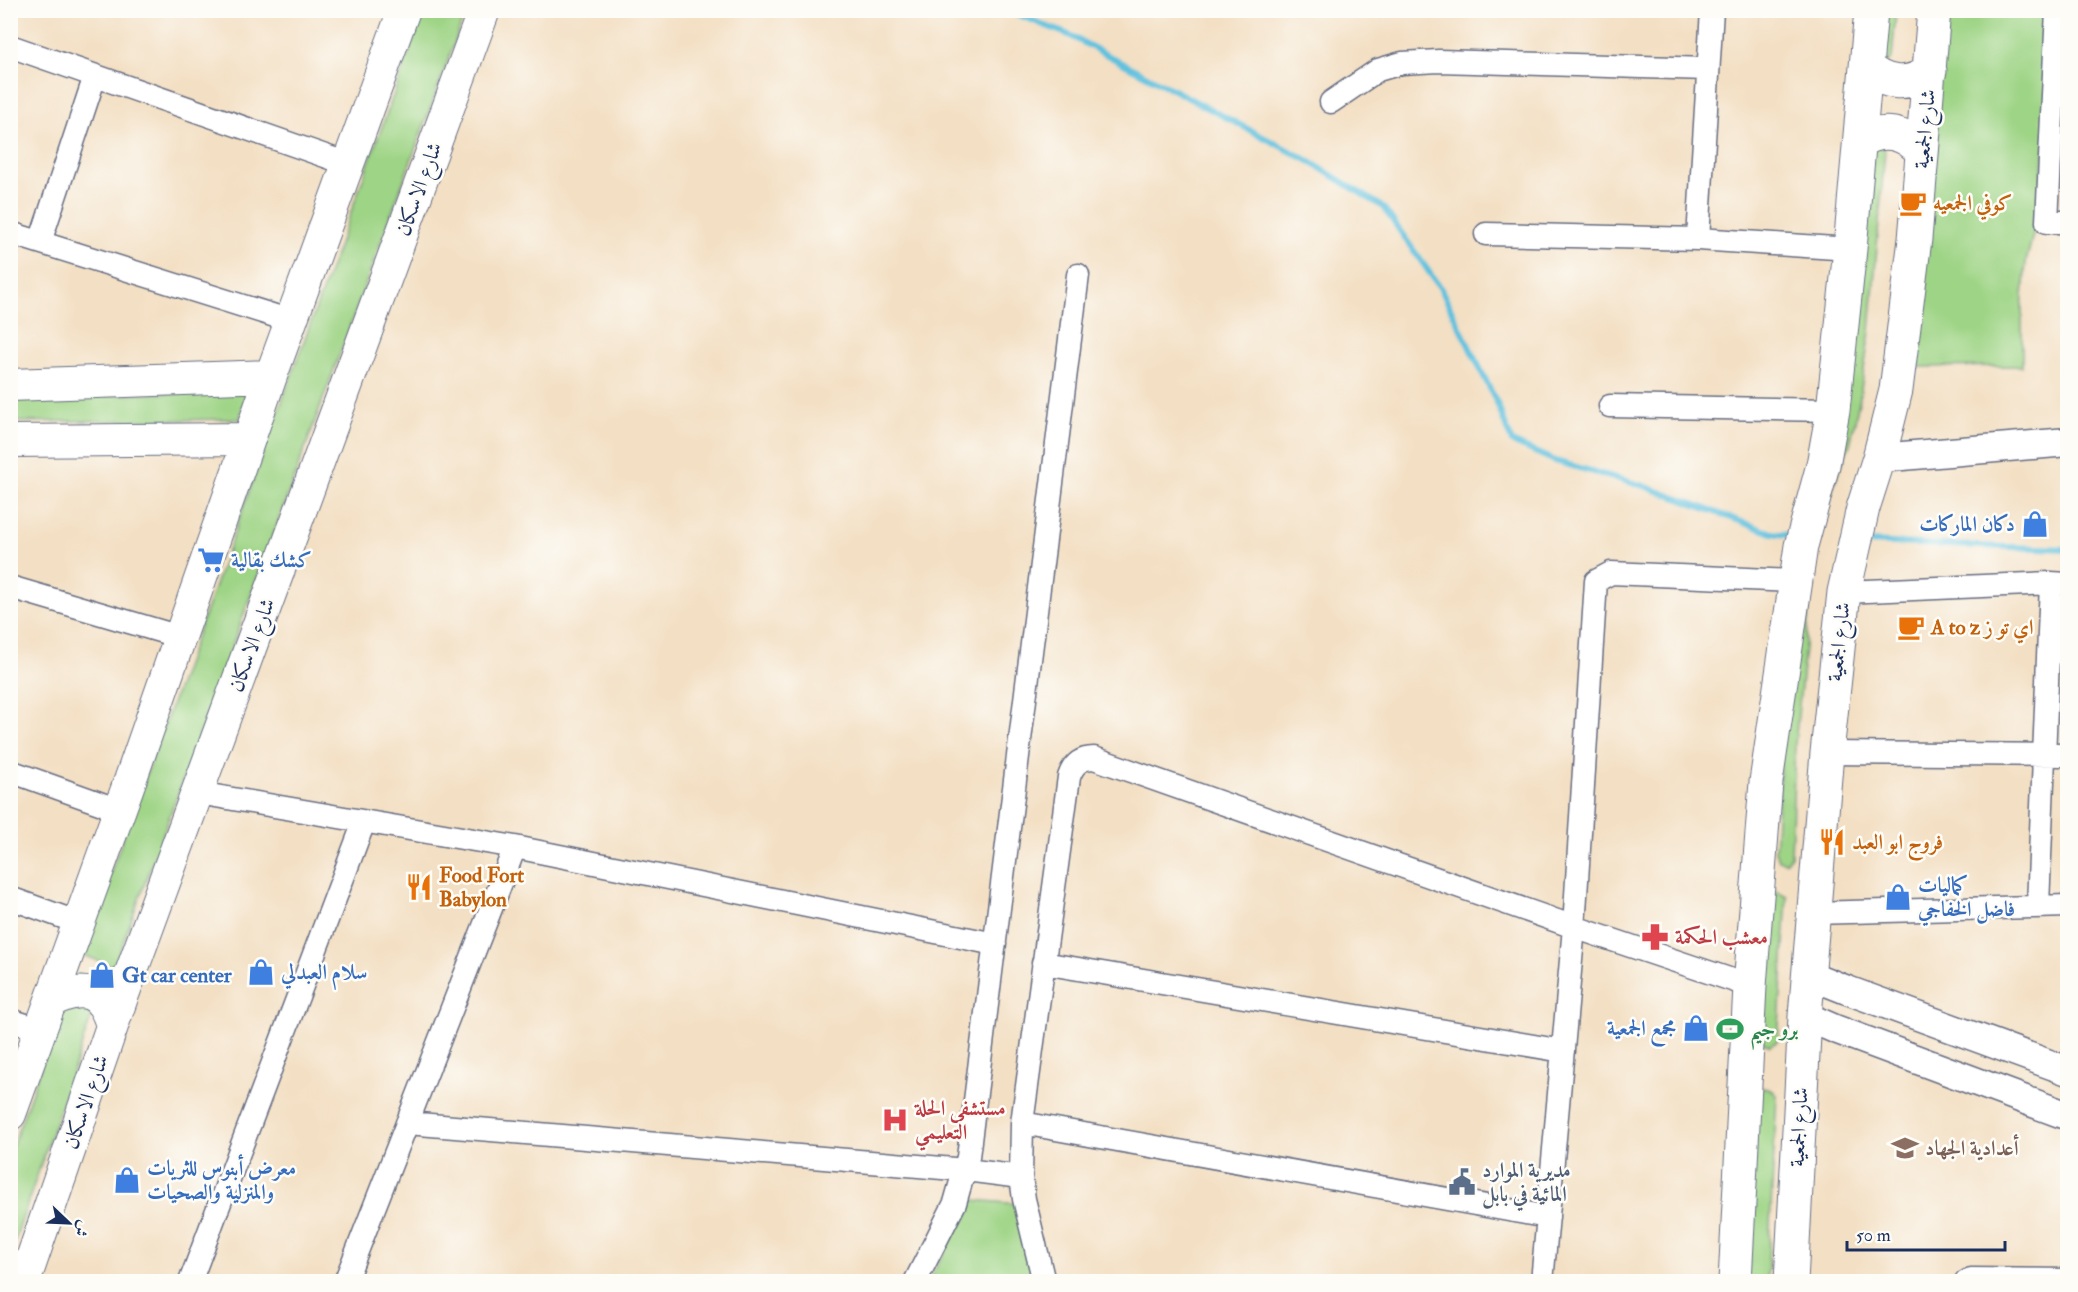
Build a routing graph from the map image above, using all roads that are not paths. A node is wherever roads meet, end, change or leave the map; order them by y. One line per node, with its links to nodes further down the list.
1 (404, 10): 15 (main road)
2 (484, 10): 41 (main road, شارع الاسكان)
3 (1712, 10): 9 (street)
4 (1871, 10): 8 (main road)
5 (1934, 10): 10 (main road, شارع الجمعية)
6 (2057, 10): 16 (street)
7 (10, 46): 11 (street)
8 (1866, 67): 10 (main road); 13 (main road)
9 (1708, 69): 12 (street); 19 (street)
10 (1930, 70): 14 (main road, شارع الجمعية)
11 (95, 76): 15 (street); 20 (street)
12 (1331, 102)
13 (1860, 141): 14 (main road); 21 (main road)
14 (1922, 152): 31 (main road, شارع الجمعية)
15 (348, 164): 23 (main road)
16 (2067, 222)
17 (10, 233): 20 (street)
18 (1486, 234): 19 (street)
19 (1698, 239): 21 (street)
20 (40, 242): 23 (street)
21 (1850, 249): 27 (main road)
22 (1078, 275): 51 (street)
23 (291, 321): 24 (main road)
24 (271, 376): 25 (main road); 28 (main road)
25 (10, 385)
26 (1610, 406): 27 (street)
27 (1833, 411): 32 (main road)
28 (249, 439): 29 (main road); 36 (main road)
29 (10, 441)
30 (2067, 442): 31 (street)
31 (1879, 458): 35 (main road, شارع الجمعية)
32 (1795, 580): 50 (street); 54 (main road)
33 (2059, 584): 35 (street); 38 (street)
34 (10, 587): 36 (street)
35 (1844, 592): 37 (main road, شارع الجمعية)
36 (180, 637): 42 (main road)
37 (1827, 753): 38 (street); 48 (main road, شارع الجمعية)
38 (2043, 754): 39 (street); 46 (street)
39 (2067, 755)
40 (10, 771): 42 (street)
41 (198, 793): 43 (street); 59 (main road, شارع الاسكان)
42 (119, 810): 49 (main road)
43 (364, 822): 44 (street); 73 (street)
44 (515, 848): 51 (street); 66 (street)
45 (10, 898): 49 (street)
46 (2038, 906): 47 (street); 48 (street)
47 (2067, 906)
48 (1813, 913): 53 (main road, شارع الجمعية)
49 (79, 922): 56 (main road)
50 (1574, 927): 52 (street); 54 (street); 62 (street)
51 (994, 944): 68 (street)
52 (1043, 963): 62 (street); 67 (street)
53 (1809, 975): 55 (street); 57 (main road, شارع الجمعية)
54 (1750, 986): 78 (main road)
55 (1846, 990): 60 (street); 63 (street)
56 (51, 1001): 59 (main road); 61 (main road)
57 (1805, 1016): 60 (street); 79 (main road, شارع الجمعية)
58 (10, 1020): 61 (street)
59 (112, 1025): 72 (main road, شارع الاسكان)
60 (1835, 1029): 65 (street)
61 (41, 1030): 64 (main road)
62 (1563, 1051): 70 (street)
63 (2067, 1071)
64 (10, 1114)
65 (2067, 1116)
66 (407, 1123): 68 (street); 74 (street)
67 (1022, 1123): 69 (street); 70 (street)
68 (966, 1170): 69 (street); 75 (street)
69 (1021, 1177): 76 (street)
70 (1548, 1217): 77 (street)
71 (2067, 1280): 80 (street)
72 (24, 1281)
73 (190, 1281)
74 (345, 1281)
75 (915, 1281)
76 (1044, 1281)
77 (1542, 1281)
78 (1735, 1281)
79 (1791, 1281)
80 (1966, 1281)

